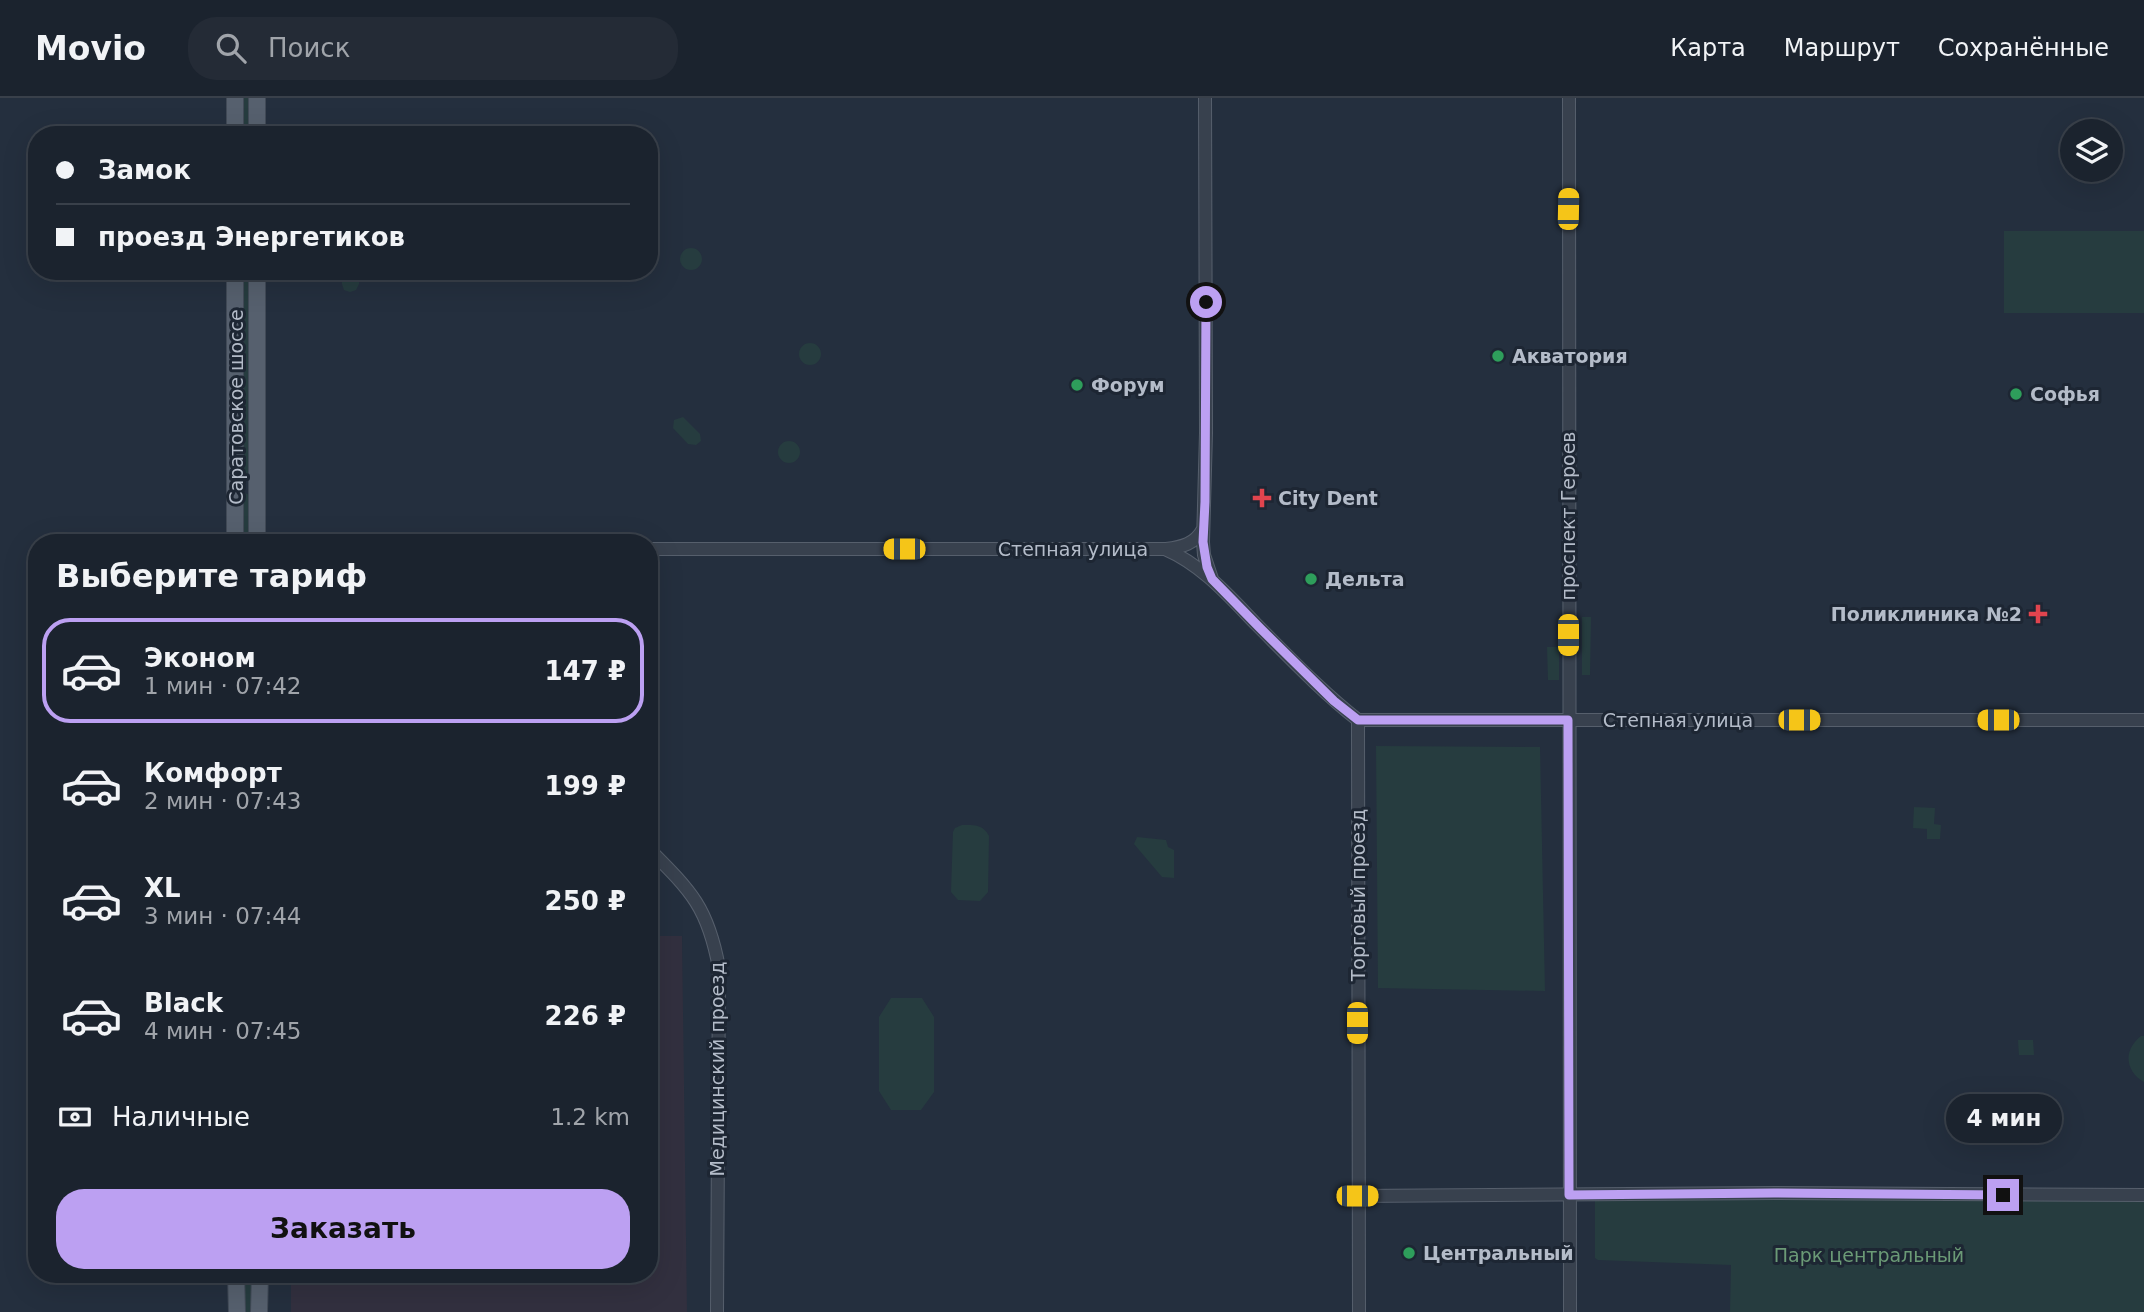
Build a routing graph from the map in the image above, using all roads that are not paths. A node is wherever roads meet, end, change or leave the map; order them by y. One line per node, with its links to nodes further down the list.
1 (235, 98): 5 (main road)
2 (257, 98): 6 (main road)
3 (1205, 98): 11 (street)
4 (1569, 98): 18 (street, проспект Героев)
5 (235, 126)
6 (257, 126)
7 (235, 280): 10 (main road, Саратовское шоссе)
8 (257, 280): 9 (main road, Саратовское шоссе)
9 (257, 487): 10 (main road); 13 (main road, Саратовское шоссе)
10 (234, 488): 12 (main road, Саратовское шоссе)
11 (1204, 527): 15 (street); 16 (street)
12 (235, 534)
13 (257, 534)
14 (658, 549): 15 (street, Степная улица)
15 (1165, 549): 16 (street, Степная улица)
16 (1212, 579): 17 (street, Степная улица)
17 (1358, 720): 18 (street, Степная улица); 23 (street, Торговый проезд)
18 (1568, 720): 19 (street, Степная улица); 21 (street, проспект Героев)
19 (2144, 720)
20 (658, 858): 28 (street, Медицинский проезд)
21 (1569, 1195): 22 (street); 23 (street); 30 (street, проспект Героев)
22 (2144, 1195)
23 (1357, 1196): 29 (street, Торговый проезд)
24 (236, 1283): 26 (main road)
25 (260, 1283): 27 (main road)
26 (237, 1312)
27 (259, 1312)
28 (717, 1312)
29 (1359, 1312)
30 (1570, 1312)

